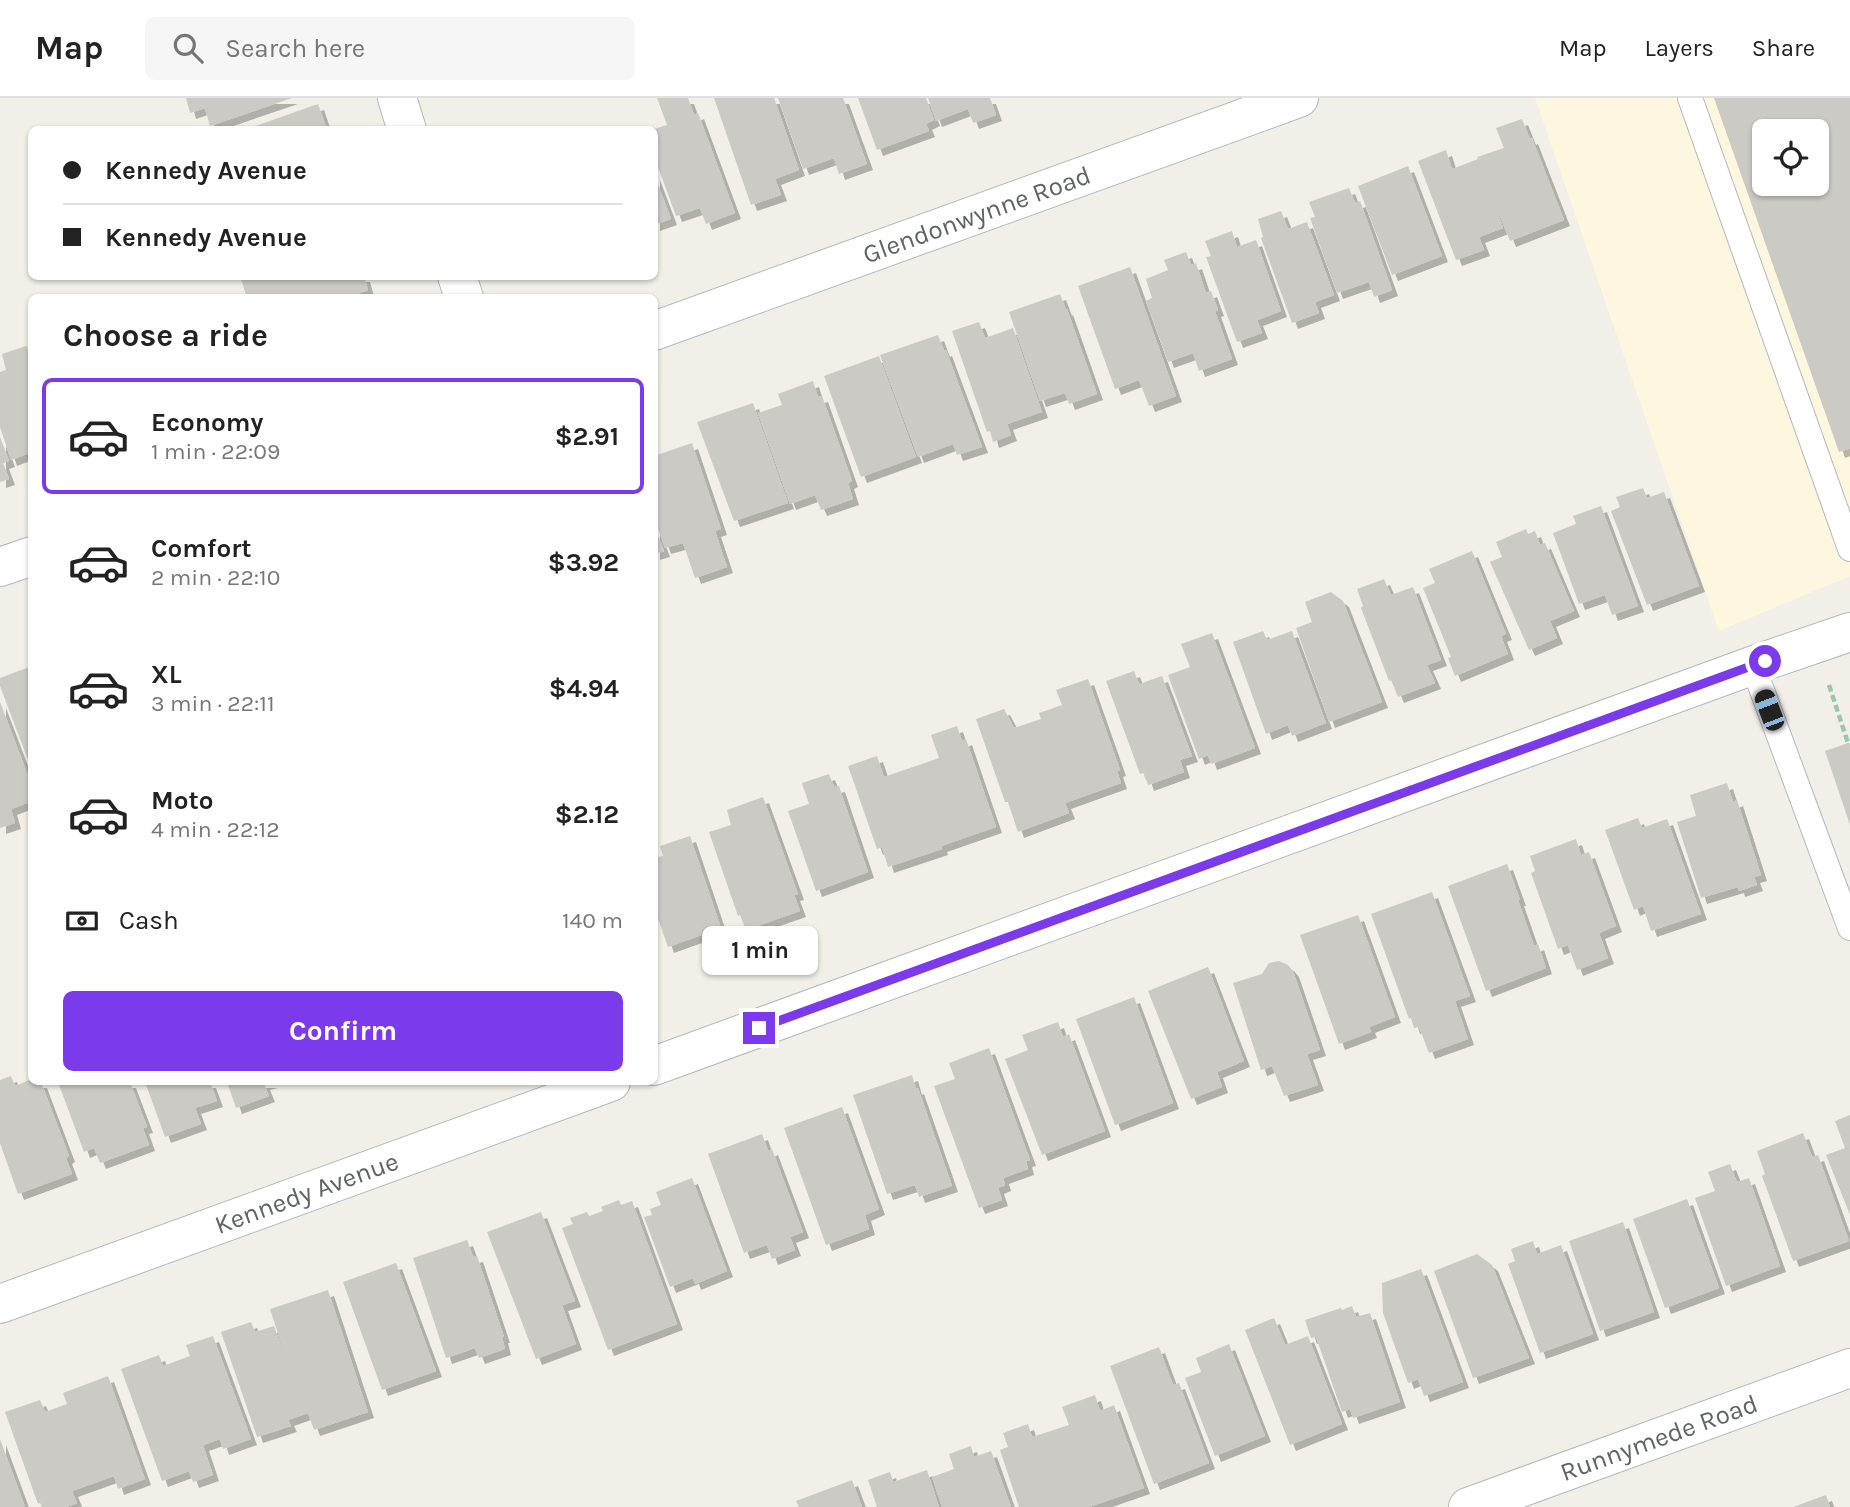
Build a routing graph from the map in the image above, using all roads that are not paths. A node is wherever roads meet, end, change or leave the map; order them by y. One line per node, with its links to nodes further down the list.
1 (397, 98): 4 (street)
2 (1299, 98): 5 (street, Glendonwynne Road)
3 (1690, 98): 6 (lane)
4 (406, 126)
5 (658, 330)
6 (1850, 549)
7 (28, 556): 8 (street)
8 (0, 567)
9 (1833, 638): 10 (street)
10 (1753, 666): 11 (lane); 12 (street)
11 (1850, 928)
12 (658, 1065)
13 (603, 1085): 14 (street, Kennedy Avenue)
14 (0, 1304)
15 (1850, 1368): 16 (street, Runnymede Road)
16 (1468, 1507)

